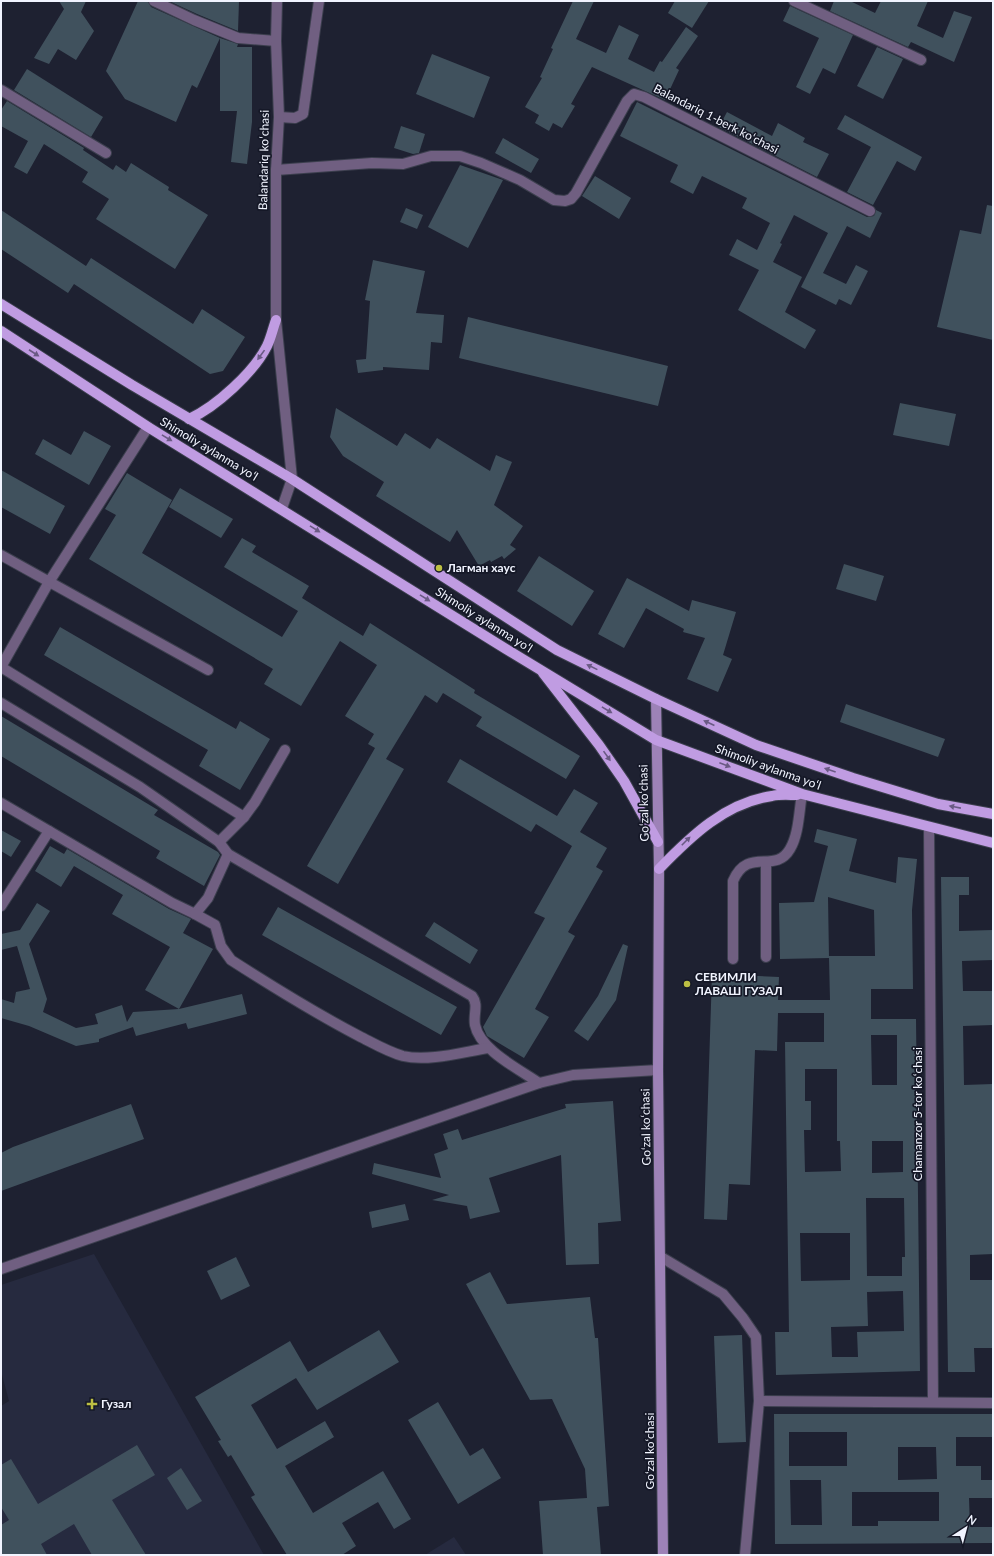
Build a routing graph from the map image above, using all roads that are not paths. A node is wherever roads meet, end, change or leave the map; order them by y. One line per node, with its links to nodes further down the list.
1 (154, 1): 5 (street)
2 (277, 1): 5 (street, Balandariq koʻchasi)
3 (319, 1): 8 (street)
4 (794, 1): 6 (street)
5 (276, 40): 8 (street, Balandariq koʻchasi)
6 (921, 60)
7 (1, 90): 9 (street)
8 (278, 117): 10 (street, Balandariq koʻchasi)
9 (106, 154)
10 (276, 170): 11 (street, Balandariq 1-berk koʻchasi); 13 (street, Balandariq koʻchasi)
11 (870, 211)
12 (1, 304): 15 (main road, Shimoliy aylanma yoʻl)
13 (276, 320): 15 (main road, one-way to 15); 17 (street, Balandariq koʻchasi)
14 (1, 332): 16 (main road, Shimoliy aylanma yoʻl, one-way to 16)
15 (189, 419): 17 (main road, Shimoliy aylanma yoʻl)
16 (148, 427): 18 (main road, Shimoliy aylanma yoʻl, one-way to 18); 20 (street)
17 (292, 479): 18 (street); 24 (main road, Shimoliy aylanma yoʻl, one-way to 17)
18 (282, 508): 23 (main road, Shimoliy aylanma yoʻl, one-way to 23)
19 (1, 555): 20 (street)
20 (49, 582): 21 (street); 22 (street)
21 (1, 667): 31 (street)
22 (208, 670)
23 (540, 670): 26 (main road, Shimoliy aylanma yoʻl, one-way to 26); 35 (main road, one-way to 35)
24 (656, 699): 26 (main road, Goʻzal koʻchasi); 30 (main road, Shimoliy aylanma yoʻl, one-way to 24)
25 (1, 703): 34 (street)
26 (656, 740): 28 (main road, Shimoliy aylanma yoʻl, one-way to 28); 35 (main road, Goʻzal koʻchasi)
27 (285, 750): 31 (street)
28 (802, 794): 32 (main road, Shimoliy aylanma yoʻl); 38 (street); 39 (main road, one-way to 28)
29 (1, 802): 33 (street)
30 (993, 814)
31 (244, 817): 34 (street)
32 (929, 827): 36 (main road, Shimoliy aylanma yoʻl); 50 (street, Chamanzor 5-tor koʻchasi)
33 (50, 831): 40 (street); 41 (street)
34 (219, 842): 37 (street)
35 (658, 842): 39 (main road, Goʻzal koʻchasi)
36 (993, 843)
37 (228, 854): 41 (street); 44 (street)
38 (766, 862): 42 (street); 43 (street)
39 (659, 869): 45 (main road, Goʻzal koʻchasi)
40 (1, 906)
41 (195, 914): 44 (street)
42 (766, 957)
43 (732, 960)
44 (488, 1048): 46 (street)
45 (658, 1070): 46 (street); 47 (main road, Goʻzal koʻchasi)
46 (539, 1083): 48 (street)
47 (661, 1257): 49 (street); 52 (main road, Goʻzal koʻchasi)
48 (1, 1269)
49 (759, 1400): 50 (street); 53 (street)
50 (933, 1401): 51 (street)
51 (993, 1403)
52 (664, 1555)
53 (745, 1555)

